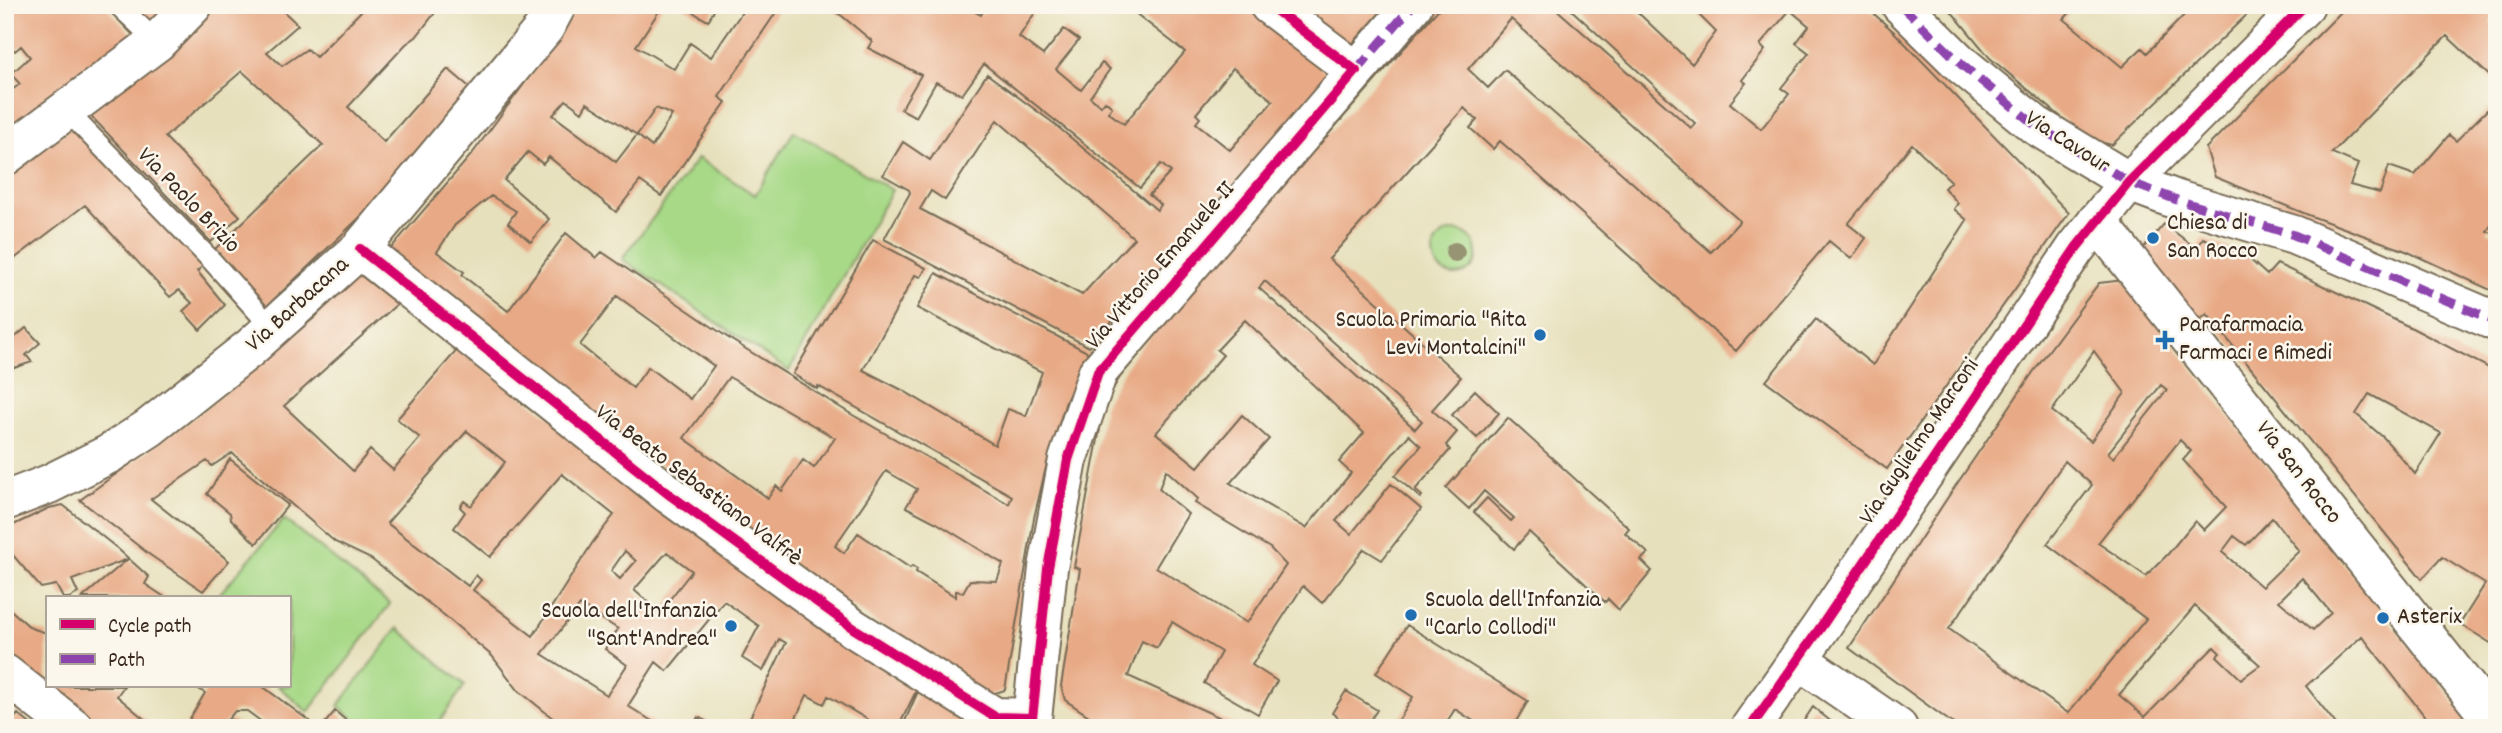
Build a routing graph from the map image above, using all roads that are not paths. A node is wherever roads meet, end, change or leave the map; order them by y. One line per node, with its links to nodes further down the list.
1 (118, 5): 8 (lane)
2 (193, 5): 8 (street)
3 (557, 5): 14 (street, Via Barbacana)
4 (1269, 5): 9 (street)
5 (1413, 5): 9 (street, Via Vittorio Emanuele II)
6 (1901, 5): 12 (street, Via Cavour)
7 (2305, 5): 12 (street, Via Guglielmo Marconi)
8 (157, 42): 10 (street)
9 (1356, 71): 20 (street, Via Vittorio Emanuele II)
10 (66, 110): 11 (street); 16 (lane, Via Paolo Brizio)
11 (5, 156)
12 (2129, 182): 13 (street, Via Guglielmo Marconi); 15 (street, Via Cavour)
13 (2097, 221): 18 (street, Via Guglielmo Marconi); 21 (street, Via San Rocco)
14 (360, 249): 16 (street, Via Barbacana); 20 (street, Via Beato Sebastiano Valfrè)
15 (2497, 322)
16 (272, 328): 17 (street, Via Barbacana)
17 (5, 501)
18 (1799, 660): 23 (street, Via Guglielmo Marconi); 24 (street)
19 (5, 674): 22 (street)
20 (1036, 725)
21 (2497, 726)
22 (74, 728)
23 (1751, 728)
24 (1898, 728)

